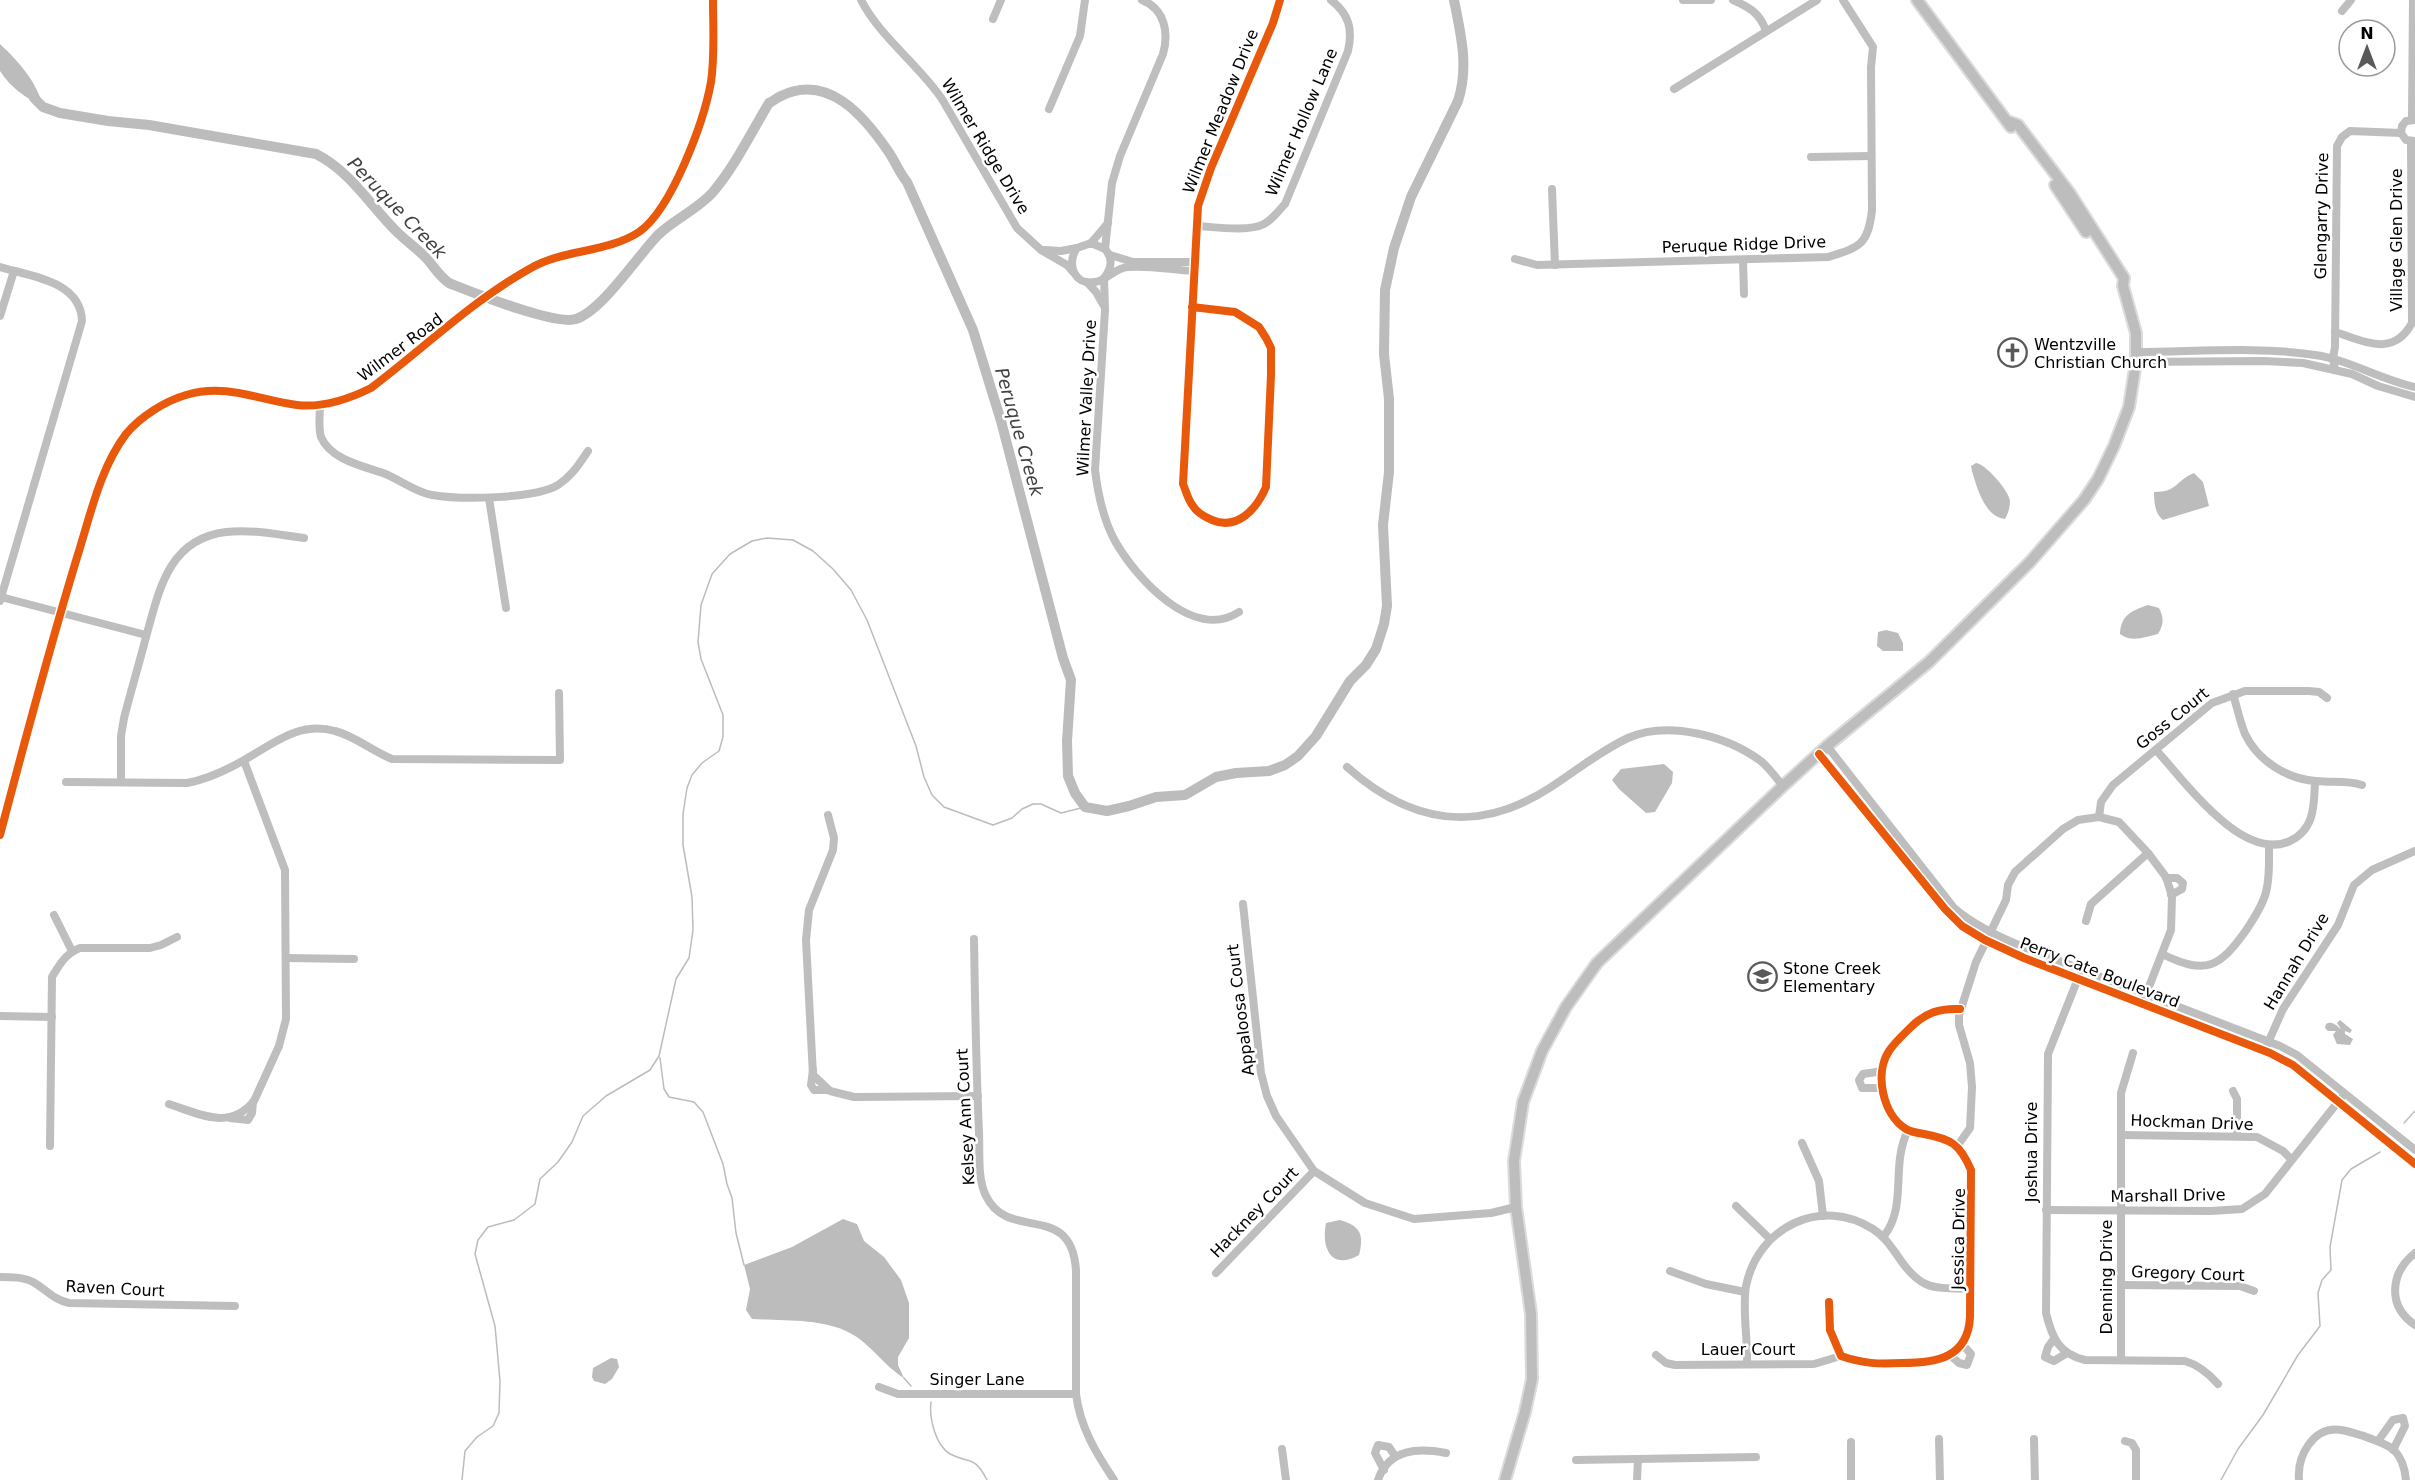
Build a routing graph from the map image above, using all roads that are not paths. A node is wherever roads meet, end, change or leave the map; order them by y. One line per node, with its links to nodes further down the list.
1 (713, 0): 52 (street, Wilmer Road)
2 (861, 0): 31 (street, Wilmer Ridge Drive)
3 (1001, 0): 17 (street)
4 (1085, 0): 20 (street)
5 (1142, 0): 27 (street)
6 (1280, 0): 28 (street, Wilmer Meadow Drive)
7 (1331, 0): 28 (street, Wilmer Hollow Lane)
8 (1683, 0): 9 (street)
9 (1711, 0)
10 (1733, 0): 18 (street)
11 (1817, 0): 18 (street)
12 (1843, 0): 24 (street, Peruque Ridge Drive)
13 (1917, 0): 47 (main road)
14 (2351, 0): 16 (street)
15 (2412, 0): 21 (street)
16 (2342, 11)
17 (993, 19)
18 (1766, 31): 19 (street)
19 (1674, 89)
20 (1049, 109)
21 (2413, 120): 22 (street)
22 (2401, 133): 23 (street); 46 (street, Glengarry Drive)
23 (2413, 141): 46 (street, Village Glen Drive)
24 (1871, 156): 25 (street); 34 (street, Peruque Ridge Drive)
25 (1811, 157)
26 (1552, 189): 35 (street)
27 (1108, 223): 29 (street); 32 (street)
28 (1197, 226): 37 (street, Wilmer Meadow Drive)
29 (1091, 243): 30 (street); 32 (street)
30 (1077, 248): 31 (street); 39 (street)
31 (1041, 250): 39 (street, Wilmer Ridge Drive)
32 (1108, 252): 37 (street); 40 (street)
33 (1515, 259): 35 (street, Peruque Ridge Drive)
34 (1743, 261): 35 (street, Peruque Ridge Drive); 42 (street)
35 (1555, 265)
36 (0, 267): 38 (street)
37 (1194, 267): 40 (street); 43 (street, Wilmer Meadow Drive)
38 (14, 271): 45 (street); 56 (street)
39 (1073, 272): 41 (street)
40 (1105, 277): 41 (street); 44 (street, Wilmer Valley Drive)
41 (1087, 282): 44 (street, Wilmer Valley Drive)
42 (1744, 294)
43 (1192, 307): 43 (street, Wilmer Meadow Drive)
44 (1105, 310): 58 (street, Wilmer Valley Drive)
45 (0, 316)
46 (2335, 332): 48 (street, Glengarry Drive)
47 (2136, 357): 48 (street); 49 (street); 64 (main road)
48 (2333, 358): 49 (street, Glengarry Drive); 50 (street)
49 (2335, 370): 51 (street)
50 (2415, 387)
51 (2415, 397)
52 (320, 405): 54 (street); 59 (street, Wilmer Road)
53 (588, 451): 54 (street)
54 (489, 498): 57 (street)
55 (304, 538): 60 (street)
56 (0, 599): 59 (street)
57 (506, 608)
58 (1239, 612)
59 (60, 614): 60 (street); 75 (street, Wilmer Road)
60 (147, 635): 70 (street)
61 (559, 693): 66 (street)
62 (2233, 694): 63 (street, Goss Court); 65 (street, Goss Court); 68 (street)
63 (2327, 698)
64 (1823, 750): 72 (main road); 85 (street, Perry Cate Boulevard)
65 (2156, 750): 74 (street, Goss Court); 76 (street)
66 (244, 761): 70 (street); 89 (street)
67 (1347, 767): 72 (street)
68 (2316, 781): 71 (street); 76 (street)
69 (66, 782): 70 (street)
70 (121, 782)
71 (2362, 785)
72 (1784, 786): 118 (main road)
73 (828, 815): 104 (street)
74 (2099, 817): 78 (street); 85 (street)
75 (0, 834)
76 (2269, 845): 88 (street)
77 (2415, 851): 97 (street, Hannah Drive)
78 (2148, 853): 79 (street); 83 (street)
79 (2166, 878): 80 (street); 80 (street)
80 (2171, 895): 88 (street)
81 (1243, 904): 116 (street, Appaloosa Court)
82 (54, 915): 87 (street)
83 (2086, 921)
84 (177, 937): 87 (street)
85 (1987, 937): 91 (street, Perry Cate Boulevard); 94 (street)
86 (974, 939): 104 (street, Kelsey Ann Court)
87 (72, 951): 96 (street)
88 (2162, 954): 92 (street)
89 (286, 958): 90 (street); 106 (street)
90 (354, 959)
91 (2080, 974): 92 (street, Perry Cate Boulevard); 93 (street, Perry Cate Boulevard); 119 (street, Joshua Drive)
92 (2147, 994): 93 (street); 97 (street, Perry Cate Boulevard)
93 (2143, 1003): 98 (street, Perry Cate Boulevard)
94 (1960, 1009): 100 (street); 111 (street)
95 (0, 1016): 96 (street)
96 (52, 1017): 112 (street)
97 (2268, 1041): 98 (street, Hannah Drive); 103 (street, Perry Cate Boulevard)
98 (2265, 1052): 105 (street, Perry Cate Boulevard)
99 (2133, 1053): 108 (street, Denning Drive)
100 (1883, 1071): 101 (street); 101 (street)
101 (1882, 1088): 107 (street)
102 (2233, 1091): 109 (street)
103 (2345, 1093): 105 (street, Marshall Drive); 113 (street, Perry Cate Boulevard)
104 (978, 1096): 145 (street, Kelsey Ann Court)
105 (2339, 1101): 114 (street, Marshall Drive); 115 (street, Perry Cate Boulevard)
106 (169, 1104)
107 (1908, 1130): 111 (street); 122 (street)
108 (2121, 1135): 109 (street, Hockman Drive); 120 (street, Denning Drive)
109 (2237, 1136): 114 (street, Hockman Drive)
110 (1802, 1143): 121 (street)
111 (1958, 1145): 129 (street, Jessica Drive)
112 (50, 1146)
113 (2415, 1150)
114 (2291, 1159): 120 (street, Marshall Drive)
115 (2415, 1164)
116 (1314, 1172): 118 (street, Appaloosa Court); 126 (street, Hackney Court)
117 (1736, 1206): 123 (street)
118 (1516, 1207): 162 (main road)
119 (2046, 1210): 120 (street, Marshall Drive); 135 (street, Joshua Drive)
120 (2121, 1210): 128 (street, Denning Drive)
121 (1823, 1216): 122 (street); 123 (street)
122 (1884, 1236): 129 (street)
123 (1770, 1239): 131 (street)
124 (2415, 1253): 134 (street)
125 (1670, 1270): 131 (street)
126 (1216, 1274)
127 (0, 1276): 133 (street, Raven Court)
128 (2121, 1285): 130 (street, Gregory Court); 141 (street, Denning Drive)
129 (1970, 1289): 136 (street, Jessica Drive)
130 (2254, 1291)
131 (1745, 1292): 142 (street)
132 (1829, 1302): 140 (street)
133 (235, 1306)
134 (2415, 1325)
135 (2054, 1340): 137 (street, Joshua Drive); 137 (street, Joshua Drive)
136 (1962, 1344): 139 (street, Jessica Drive); 139 (street, Jessica Drive)
137 (2067, 1353): 141 (street, Joshua Drive)
138 (1656, 1355): 142 (street, Lauer Court)
139 (1950, 1355): 140 (street, Jessica Drive)
140 (1841, 1356): 142 (street, Lauer Court)
141 (2121, 1360): 143 (street, Joshua Drive)
142 (1747, 1364)
143 (2218, 1384)
144 (879, 1387): 145 (street, Singer Lane)
145 (1076, 1394): 159 (street, Kelsey Ann Court)
146 (1939, 1439): 165 (street)
147 (2034, 1439): 166 (street)
148 (2125, 1441): 167 (street)
149 (2378, 1441): 152 (street); 152 (street); 168 (street)
150 (1851, 1442): 164 (street)
151 (1282, 1449): 160 (street)
152 (2393, 1450): 169 (street)
153 (1446, 1453): 154 (street)
154 (1395, 1456): 158 (street); 158 (street)
155 (1756, 1457): 156 (street)
156 (1638, 1459): 157 (street); 163 (street)
157 (1576, 1460)
158 (1384, 1470): 161 (street)
159 (1114, 1480)
160 (1286, 1480)
161 (1378, 1480)
162 (1505, 1480)
163 (1637, 1480)
164 (1851, 1480)
165 (1940, 1480)
166 (2035, 1480)
167 (2136, 1480)
168 (2299, 1480)
169 (2406, 1480)

